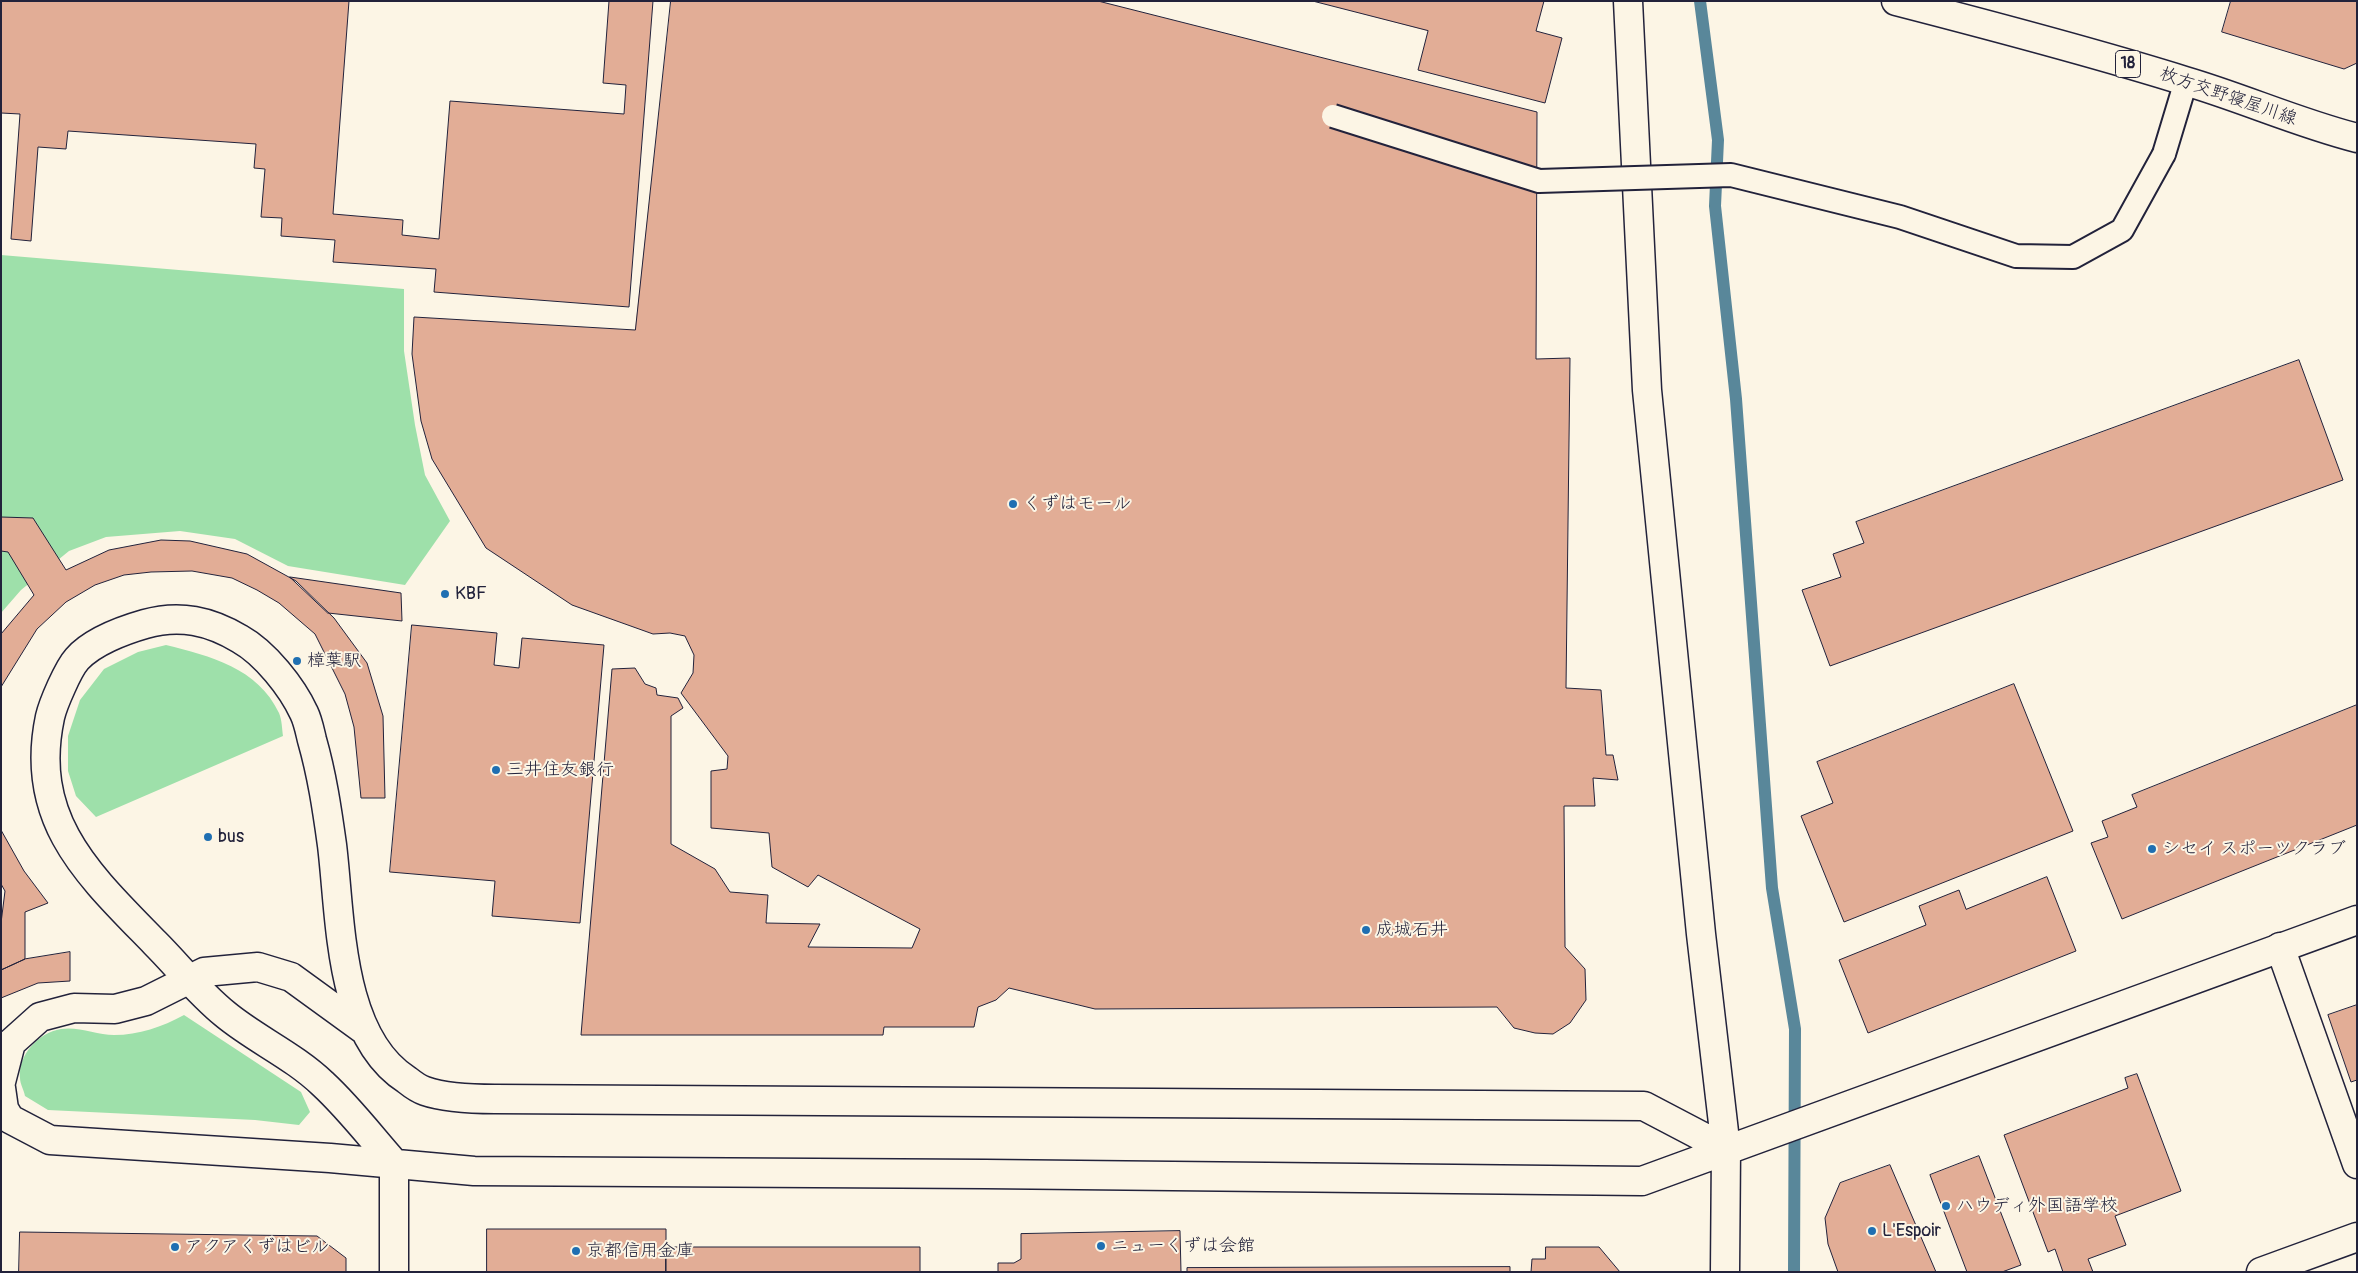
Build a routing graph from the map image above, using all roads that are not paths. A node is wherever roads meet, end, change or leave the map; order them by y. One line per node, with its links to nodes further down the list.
1 (1628, 1): 12 (street)
2 (1896, 1): 3 (street, 枚方交野寝屋川線 / 18)
3 (2186, 81): 4 (lane, bridge); 5 (street, 枚方交野寝屋川線 / 18)
4 (1333, 116)
5 (2357, 138)
6 (2357, 920): 7 (street)
7 (2280, 947): 12 (street); 14 (street)
8 (189, 978): 9 (street); 9 (street); 10 (street); 13 (street)
9 (364, 1030): 12 (street)
10 (1, 1082)
11 (1, 1088): 13 (street)
12 (1726, 1149): 13 (street); 17 (street)
13 (394, 1163): 16 (street)
14 (2357, 1164)
15 (2357, 1237): 18 (street)
16 (394, 1272)
17 (1725, 1272)
18 (2261, 1272)

